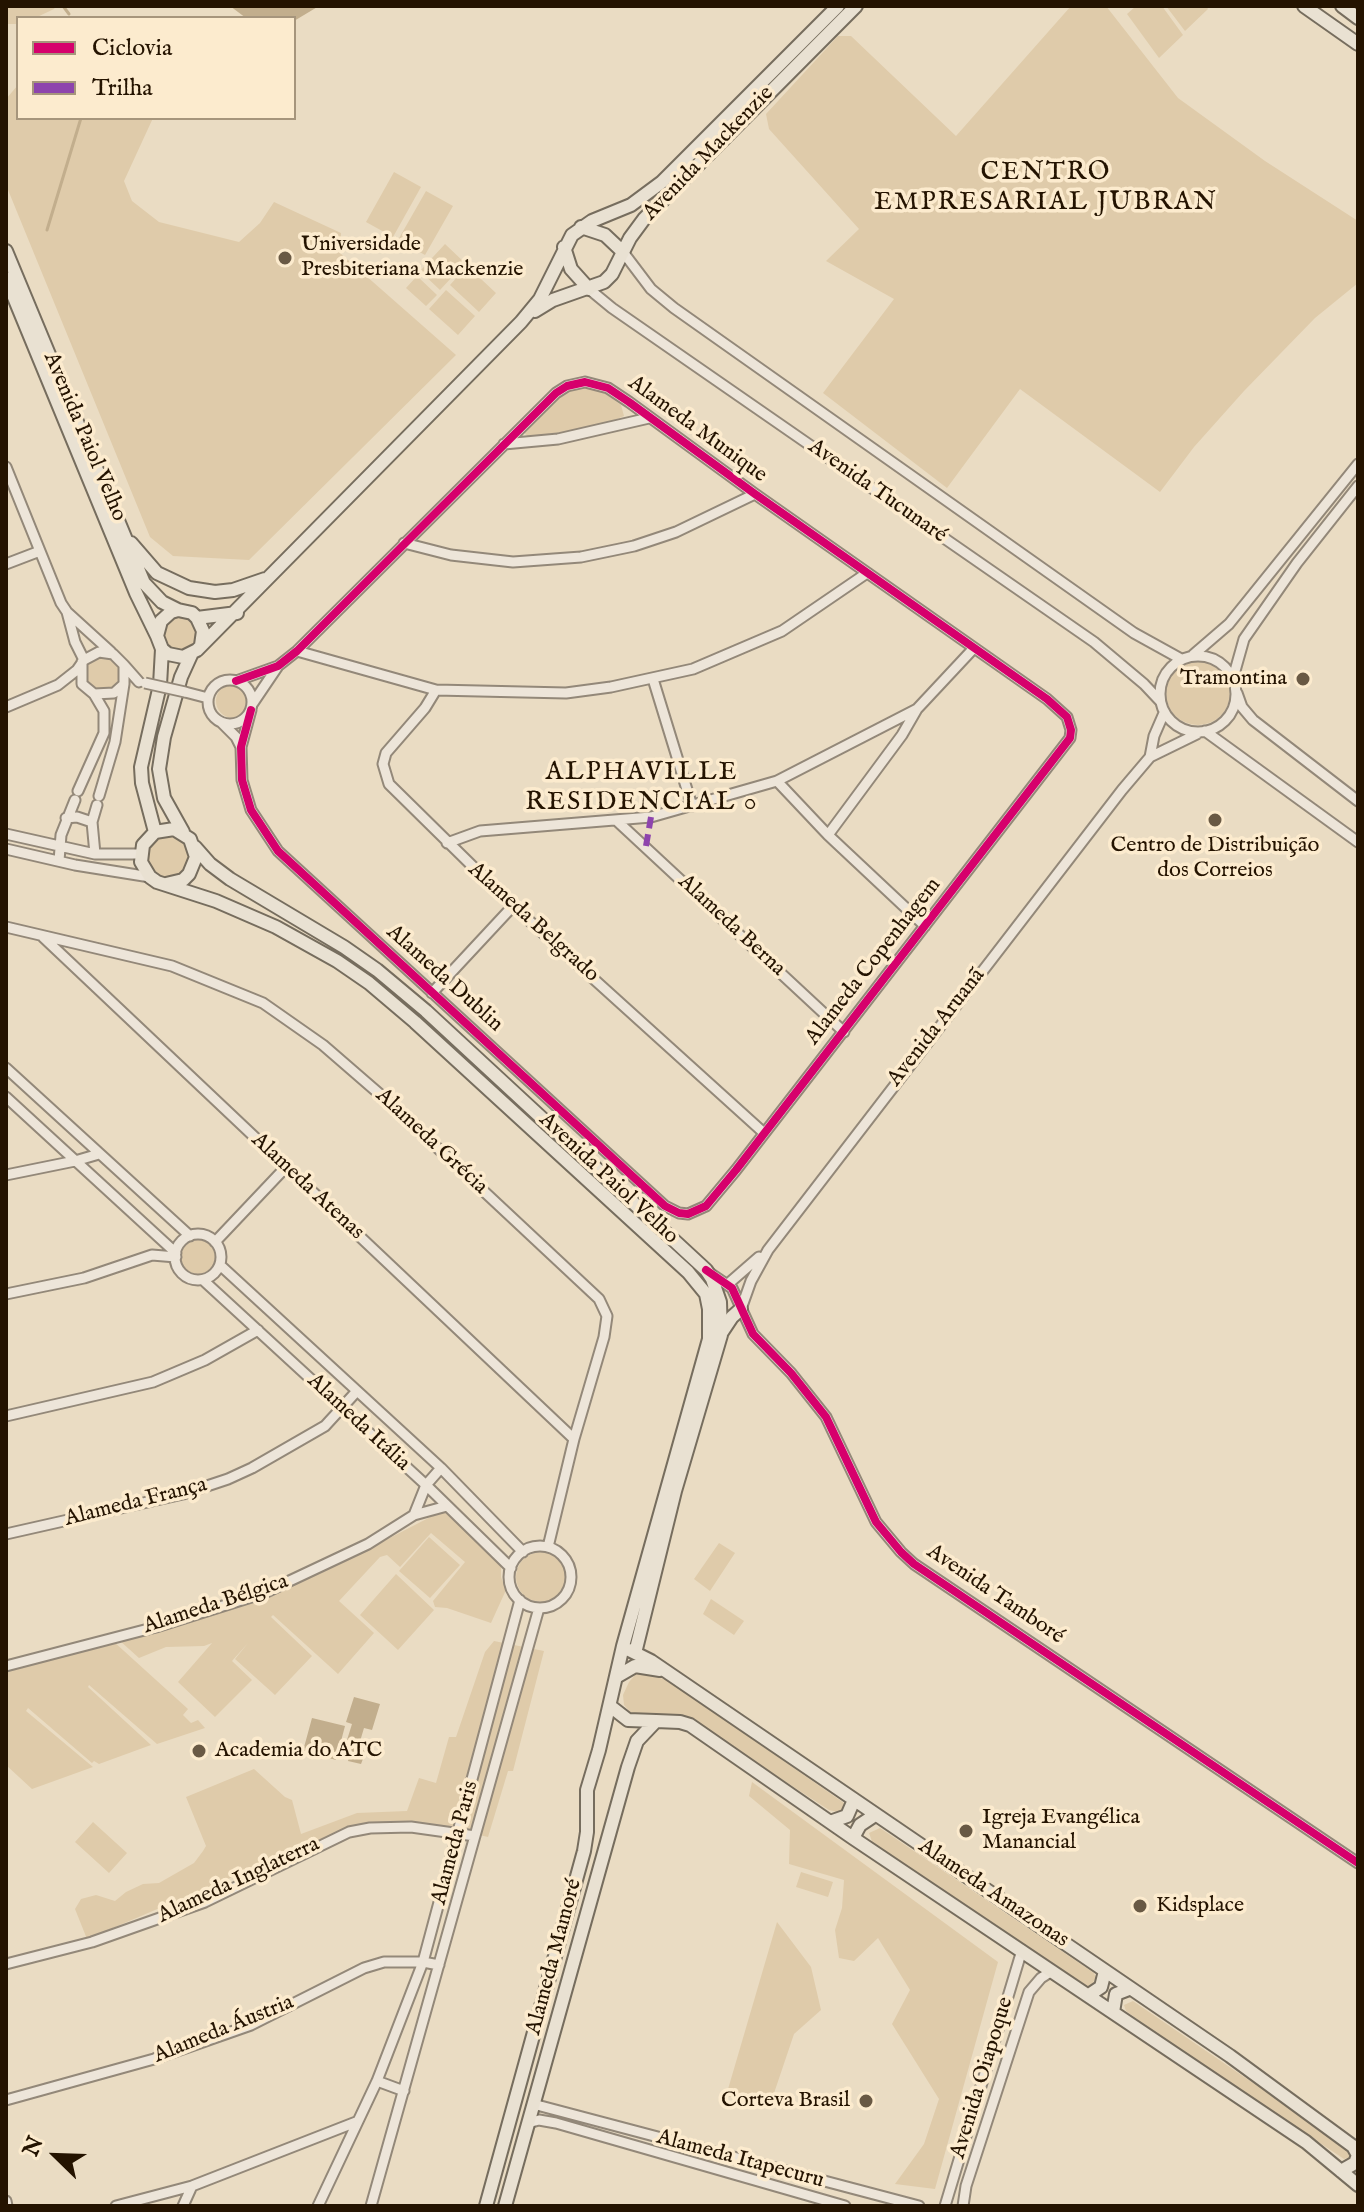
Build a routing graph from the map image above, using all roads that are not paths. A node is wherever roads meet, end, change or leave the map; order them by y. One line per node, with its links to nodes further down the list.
1 (838, 6): 7 (main road, Avenida Mackenzie)
2 (856, 6): 10 (main road, Avenida Mackenzie)
3 (1304, 6): 6 (main road)
4 (1342, 6): 5 (main road)
5 (1358, 18)
6 (1358, 44)
7 (581, 227): 8 (main road, Avenida Mackenzie); 10 (main road)
8 (564, 247): 12 (main road); 13 (main road, Avenida Mackenzie)
9 (6, 251): 20 (main road, Avenida Paiol Velho)
10 (623, 252): 12 (main road, Avenida Mackenzie); 40 (street, Avenida Tucunaré)
11 (6, 278): 31 (main road, Avenida Paiol Velho)
12 (589, 289): 13 (main road, Avenida Mackenzie); 54 (street, Avenida Tucunaré)
13 (523, 320): 25 (main road, Avenida Mackenzie)
14 (649, 418): 15 (street, Alameda Munique); 15 (street, Alameda Munique); 19 (street, Alameda Munique)
15 (504, 444): 21 (street, Alameda Munique)
16 (1358, 464): 30 (street)
17 (6, 467): 22 (street)
18 (1358, 486): 32 (street)
19 (755, 494): 21 (street); 24 (street, Alameda Munique)
20 (126, 537): 25 (main road); 26 (main road, Avenida Paiol Velho)
21 (404, 543): 36 (street, Alameda Munique)
22 (40, 551): 23 (street); 27 (street)
23 (6, 564)
24 (867, 573): 34 (street, Alameda Munique); 45 (street)
25 (268, 578): 28 (main road, Avenida Mackenzie)
26 (178, 610): 29 (main road, Avenida Paiol Velho); 31 (main road)
27 (67, 612): 37 (street); 41 (street)
28 (237, 613): 29 (main road); 33 (main road, Avenida Mackenzie)
29 (197, 618): 33 (main road)
30 (1229, 624): 32 (street); 39 (street)
31 (157, 636): 35 (main road)
32 (1244, 639): 44 (street)
33 (201, 645): 38 (main road, Avenida Paiol Velho)
34 (974, 648): 57 (street); 61 (street, Alameda Munique)
35 (162, 649): 38 (main road); 70 (main road)
36 (297, 651): 43 (street, Alameda Munique); 50 (street)
37 (113, 654): 41 (street); 42 (street)
38 (191, 655): 71 (main road, Avenida Paiol Velho)
39 (1193, 655): 40 (street); 44 (street)
40 (1181, 659): 54 (street)
41 (83, 661): 49 (street); 52 (street)
42 (124, 665): 47 (street); 48 (street)
43 (278, 666): 46 (street, Alameda Munique); 55 (street, Alameda Munique)
44 (1233, 678): 51 (street)
45 (653, 679): 50 (street); 66 (street)
46 (236, 681): 53 (street); 55 (street)
47 (124, 682): 48 (street); 52 (street); 69 (street)
48 (142, 682): 53 (street, bridge)
49 (58, 685): 52 (street); 56 (street)
50 (436, 690): 75 (street, Alameda Belgrado)
51 (1236, 691): 60 (street); 65 (street)
52 (90, 692): 67 (street)
53 (208, 698): 59 (street)
54 (1160, 701): 58 (street)
55 (252, 706): 59 (street); 62 (street, Alameda Dublin)
56 (6, 707)
57 (917, 709): 64 (street); 73 (street)
58 (1164, 713): 60 (street); 63 (street, Avenida Aruanã)
59 (220, 722): 62 (street)
60 (1201, 732): 63 (street, Avenida Aruanã); 74 (street)
61 (1070, 738): 85 (street, Alameda Copenhagem)
62 (241, 747): 88 (street, Alameda Dublin)
63 (1150, 757): 100 (street, Avenida Aruanã)
64 (777, 781): 66 (street); 73 (street)
65 (1358, 801)
66 (692, 806): 68 (street)
67 (66, 818): 69 (street); 76 (street)
68 (617, 821): 75 (street); 89 (street, Alameda Berna)
69 (92, 822): 79 (street)
70 (155, 832): 71 (main road); 80 (main road)
71 (183, 832): 77 (main road, Avenida Paiol Velho)
72 (6, 834): 76 (street)
73 (828, 835): 85 (street)
74 (1358, 842)
75 (447, 843): 84 (street, Alameda Belgrado)
76 (59, 845): 79 (street); 81 (street)
77 (195, 847): 83 (main road); 103 (main road, Avenida Paiol Velho)
78 (6, 849): 81 (street)
79 (95, 854): 80 (street)
80 (141, 854): 82 (main road)
81 (59, 861): 82 (street)
82 (150, 877): 83 (main road, Avenida Paiol Velho)
83 (166, 884): 124 (main road, Avenida Paiol Velho)
84 (513, 906): 88 (street); 92 (street, Alameda Belgrado)
85 (925, 926): 89 (street, Alameda Copenhagem)
86 (6, 927): 87 (street, Alameda Grécia)
87 (40, 935): 95 (street, Alameda Atenas); 113 (street, Alameda Grécia)
88 (432, 993): 97 (street, Alameda Dublin)
89 (844, 1032): 92 (street, Alameda Copenhagem)
90 (6, 1068): 93 (street)
91 (6, 1097): 94 (street)
92 (764, 1133): 97 (street, Alameda Copenhagem)
93 (99, 1154): 94 (street); 98 (street)
94 (75, 1161): 96 (street); 101 (street)
95 (286, 1167): 99 (street); 113 (street, Alameda Atenas)
96 (6, 1175)
97 (706, 1206)
98 (190, 1236): 99 (street); 101 (street)
99 (215, 1242): 102 (street)
100 (768, 1250): 105 (street); 107 (street, Avenida Aruanã)
101 (176, 1255): 104 (street); 106 (street)
102 (220, 1265): 104 (street); 110 (street, Alameda Itália)
103 (706, 1270): 105 (street); 109 (main road, Avenida Paiol Velho)
104 (203, 1280): 108 (street, Alameda Itália)
105 (728, 1284): 107 (street, Avenida Tamboré)
106 (6, 1294)
107 (741, 1309): 109 (main road); 137 (street, Avenida Tamboré)
108 (258, 1330): 111 (street, Alameda Itália); 112 (street)
109 (721, 1335): 125 (main road, Avenida Paiol Velho)
110 (357, 1391): 111 (street, Alameda França); 114 (street, Alameda Itália)
111 (342, 1409): 115 (street, Alameda Itália); 118 (street, Alameda França)
112 (6, 1416)
113 (574, 1439): 119 (street, Alameda Grécia)
114 (441, 1468): 115 (street); 120 (street, Alameda Itália)
115 (426, 1485): 116 (street, Alameda Itália); 117 (street)
116 (447, 1506): 117 (street, Alameda Bélgica); 121 (street, Alameda Itália)
117 (414, 1515): 126 (street, Alameda Bélgica)
118 (6, 1534)
119 (548, 1547): 120 (street); 123 (street)
120 (523, 1552): 121 (street)
121 (511, 1568): 122 (street)
122 (520, 1600): 123 (street); 134 (street, Alameda Paris)
123 (539, 1608): 135 (street, Alameda Paris)
124 (623, 1646): 125 (main road, Alameda Amazonas); 128 (main road, Avenida Paiol Velho)
125 (635, 1653): 127 (main road, Alameda Amazonas)
126 (6, 1666)
127 (663, 1671): 128 (main road); 131 (main road, Alameda Amazonas)
128 (616, 1677): 129 (main road, Alameda Mamoré)
129 (610, 1706): 130 (main road, Alameda Amazonas); 138 (main road, Alameda Mamoré)
130 (656, 1721): 133 (main road, Alameda Amazonas); 139 (main road, Alameda Mamoré)
131 (854, 1800): 132 (main road, Alameda Amazonas); 133 (main road)
132 (875, 1815): 136 (main road); 145 (main road, Alameda Amazonas)
133 (830, 1822): 136 (main road, Alameda Amazonas)
134 (459, 1833): 135 (street, Alameda Inglaterra); 141 (street, Alameda Paris); 142 (street, Alameda Inglaterra)
135 (475, 1836): 143 (street, Alameda Paris)
136 (853, 1838): 140 (main road, Alameda Amazonas)
137 (1358, 1863)
138 (568, 1907): 139 (main road); 166 (main road, Alameda Mamoré)
139 (587, 1912): 154 (main road, Alameda Mamoré)
140 (1022, 1950): 144 (main road, Alameda Amazonas); 146 (street, Avenida Oiapoque)
141 (423, 1962): 143 (street, Alameda Áustria); 151 (street, Alameda Paris); 153 (street, Alameda Áustria)
142 (6, 1964)
143 (439, 1965): 152 (street, Alameda Paris)
144 (1052, 1971): 148 (street, Avenida Oiapoque); 149 (main road, Alameda Amazonas)
145 (1105, 1971): 147 (main road, Alameda Amazonas); 149 (main road)
146 (1012, 1981): 148 (street); 175 (street, Avenida Oiapoque)
147 (1129, 1989): 150 (main road); 159 (main road, Alameda Amazonas)
148 (1029, 1992): 176 (street, Avenida Oiapoque)
149 (1089, 1995): 150 (main road, Alameda Amazonas)
150 (1113, 2012): 160 (main road, Alameda Amazonas)
151 (377, 2081): 152 (street); 156 (street, Alameda Paris)
152 (404, 2091): 172 (street, Alameda Paris)
153 (6, 2100)
154 (533, 2104): 155 (street, Alameda Itapecuru); 157 (main road, Alameda Mamoré)
155 (560, 2112): 158 (street); 161 (street, Alameda Itapecuru)
156 (356, 2122): 164 (street); 171 (street, Alameda Paris)
157 (528, 2123): 158 (street, Alameda Itapecuru); 168 (main road, Alameda Mamoré)
158 (556, 2123): 165 (street, Alameda Itapecuru)
159 (1355, 2148): 160 (main road)
160 (1341, 2171): 163 (main road, Alameda Amazonas)
161 (826, 2182): 162 (street, Alameda Itapecuru); 165 (street)
162 (837, 2185): 167 (street); 174 (street, Alameda Itapecuru)
163 (1358, 2185)
164 (192, 2186): 169 (street); 170 (street)
165 (819, 2200): 167 (street, Alameda Itapecuru)
166 (488, 2201): 168 (main road)
167 (830, 2202): 173 (street, Alameda Itapecuru)
168 (506, 2203)
169 (116, 2206)
170 (183, 2206)
171 (318, 2206)
172 (371, 2206)
173 (845, 2206)
174 (919, 2206)
175 (945, 2206)
176 (963, 2206)

